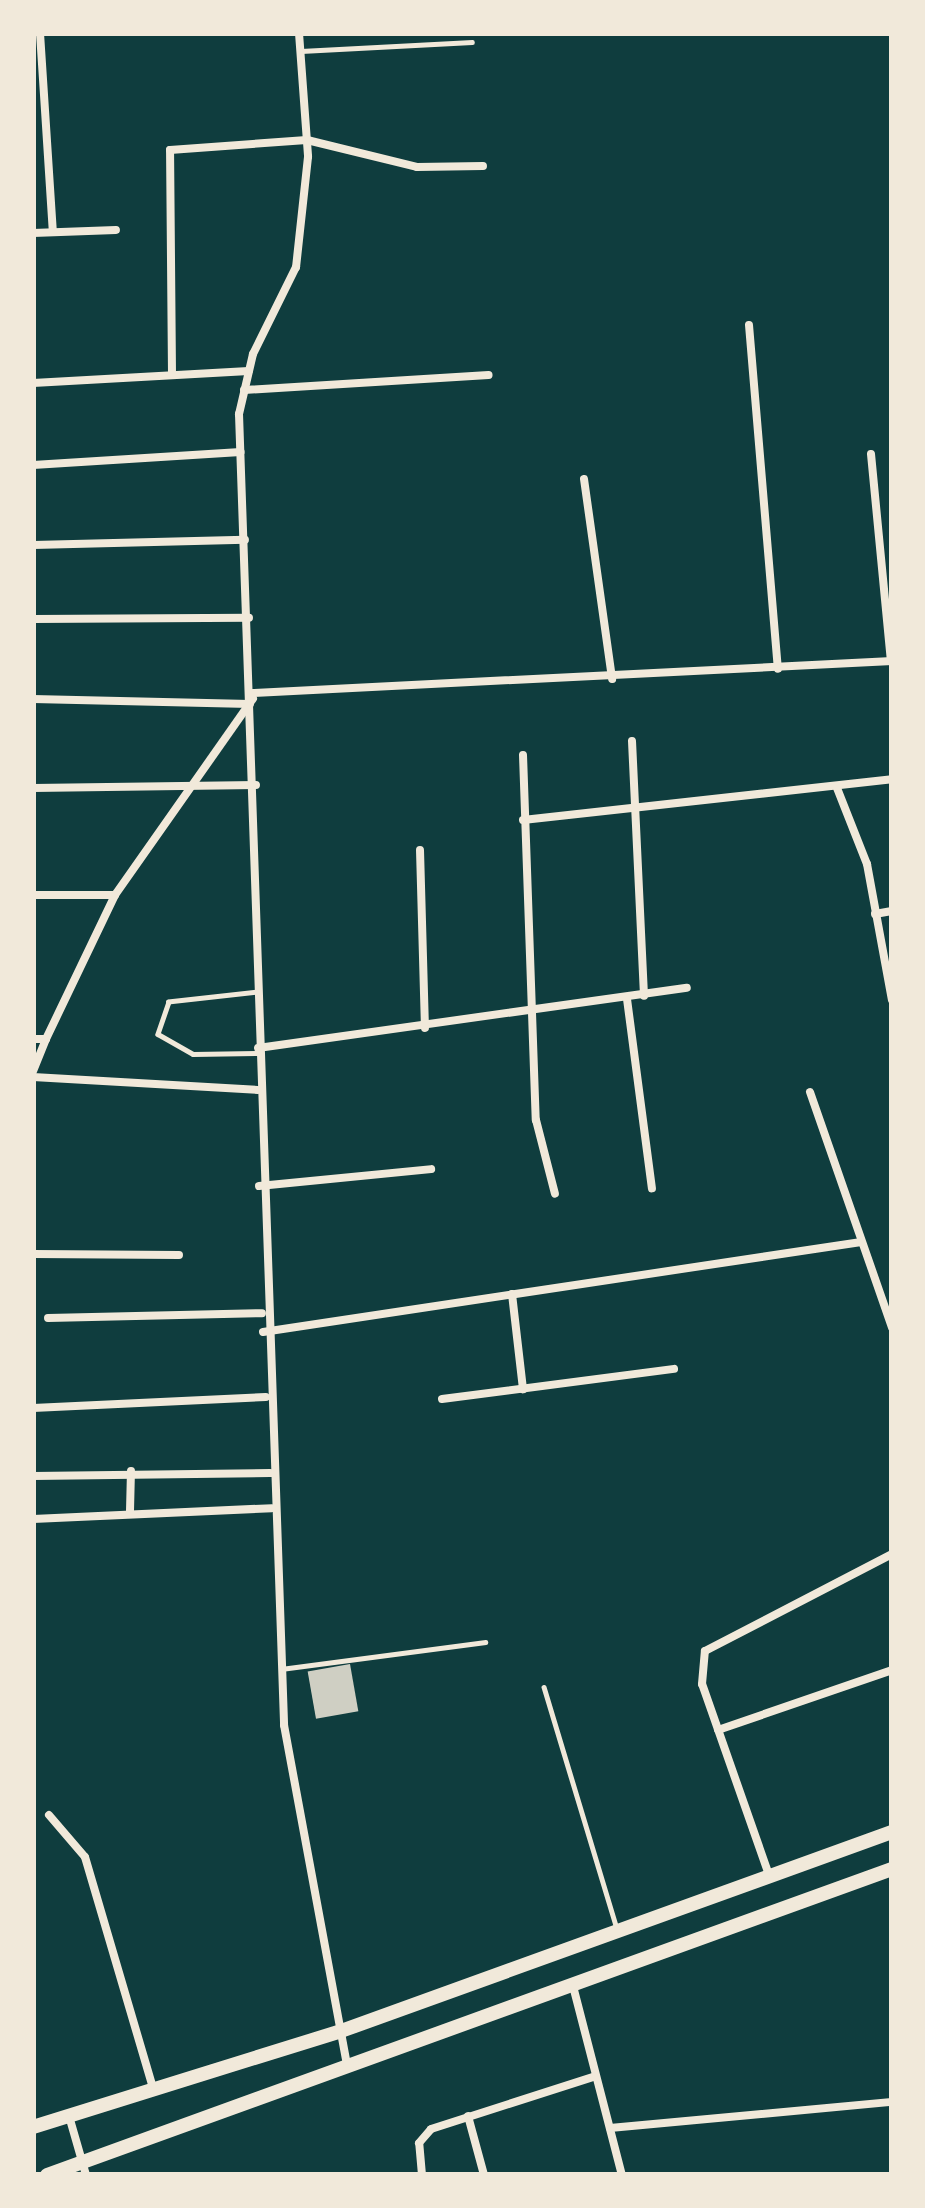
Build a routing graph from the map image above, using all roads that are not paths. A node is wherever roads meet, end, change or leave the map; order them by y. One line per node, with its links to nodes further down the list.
1 (40, 33): 5 (street)
2 (299, 33): 4 (street)
3 (472, 42): 4 (lane)
4 (301, 51): 7 (street)
5 (46, 124): 6 (street); 10 (street)
6 (33, 125)
7 (307, 140): 8 (street); 13 (street); 14 (street)
8 (483, 166)
9 (116, 230): 10 (street)
10 (52, 232): 11 (street)
11 (33, 233)
12 (748, 325): 27 (street)
13 (249, 371): 14 (street); 17 (street)
14 (172, 374): 16 (street)
15 (489, 374): 17 (street)
16 (33, 383)
17 (244, 390): 18 (street)
18 (241, 452): 20 (street); 22 (street)
19 (871, 454): 26 (street)
20 (33, 465)
21 (584, 479): 28 (street)
22 (245, 541): 23 (street); 24 (street)
23 (33, 545)
24 (249, 618): 25 (street); 29 (street)
25 (33, 619)
26 (891, 661): 27 (street)
27 (778, 669): 28 (street)
28 (612, 679): 29 (street)
29 (252, 698): 30 (street); 34 (street); 35 (street)
30 (33, 699)
31 (632, 741): 38 (street)
32 (523, 755): 39 (street)
33 (892, 779): 37 (street)
34 (256, 785): 35 (street); 46 (street)
35 (201, 786): 36 (street); 42 (street)
36 (33, 788)
37 (837, 788): 38 (street); 44 (street)
38 (638, 813): 39 (street); 47 (street)
39 (523, 820): 50 (street)
40 (420, 850): 51 (street)
41 (33, 895): 42 (street)
42 (115, 895): 53 (street)
43 (892, 911): 44 (street)
44 (875, 914): 49 (street)
45 (687, 988): 47 (street)
46 (258, 992): 54 (street); 54 (lane)
47 (644, 996): 48 (street)
48 (627, 999): 50 (street); 60 (street)
49 (892, 1000)
50 (530, 1016): 51 (street); 61 (street)
51 (424, 1028): 54 (street)
52 (33, 1039): 53 (street)
53 (46, 1039): 55 (street)
54 (258, 1051): 56 (street)
55 (33, 1074): 56 (street)
56 (258, 1090): 59 (street)
57 (810, 1092): 62 (street)
58 (431, 1169): 59 (street)
59 (259, 1186): 66 (street)
60 (652, 1188)
61 (555, 1194)
62 (861, 1242): 65 (street); 68 (street)
63 (33, 1254): 64 (street)
64 (179, 1255)
65 (512, 1294): 69 (street); 71 (street)
66 (262, 1312): 67 (street); 69 (street)
67 (48, 1318)
68 (892, 1328)
69 (263, 1332): 72 (street)
70 (674, 1369): 71 (street)
71 (523, 1389): 73 (street)
72 (266, 1397): 74 (street); 76 (street)
73 (442, 1399)
74 (33, 1408)
75 (131, 1471): 76 (street); 77 (street); 79 (street)
76 (270, 1473): 78 (street)
77 (33, 1476)
78 (272, 1508): 79 (street); 83 (street)
79 (130, 1511): 80 (street)
80 (33, 1519)
81 (892, 1554): 86 (street)
82 (484, 1642): 83 (lane)
83 (280, 1669): 93 (street)
84 (892, 1670): 86 (street)
85 (544, 1687): 91 (lane)
86 (718, 1730): 90 (street)
87 (49, 1815): 96 (street)
88 (892, 1832): 90 (main road)
89 (892, 1870): 92 (main road)
90 (769, 1876): 91 (main road)
91 (619, 1931): 93 (main road)
92 (572, 1985): 94 (main road); 95 (street)
93 (341, 2031): 94 (street); 96 (main road)
94 (347, 2067): 102 (main road)
95 (596, 2076): 99 (street); 101 (street)
96 (154, 2090): 98 (main road)
97 (892, 2102): 101 (street)
98 (69, 2116): 100 (main road); 102 (street)
99 (468, 2116): 104 (street); 105 (street)
100 (33, 2127)
101 (610, 2128): 106 (street)
102 (84, 2169): 103 (main road)
103 (47, 2175)
104 (422, 2175)
105 (484, 2175)
106 (622, 2175)

